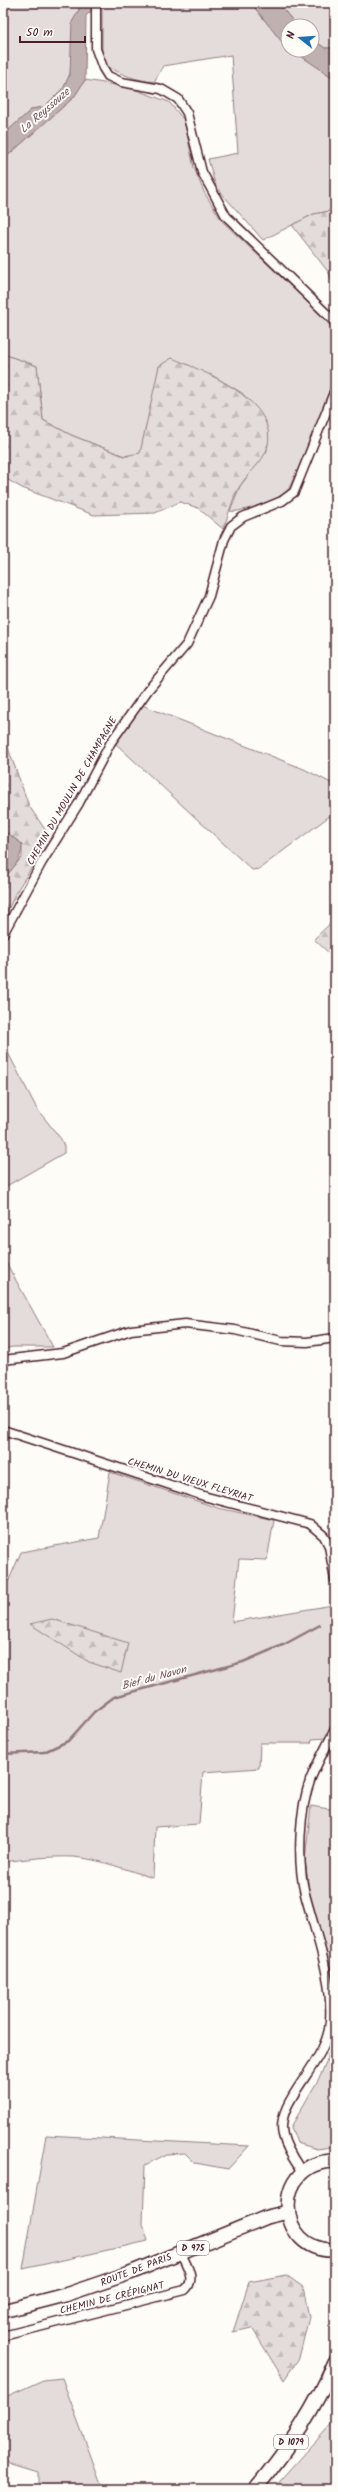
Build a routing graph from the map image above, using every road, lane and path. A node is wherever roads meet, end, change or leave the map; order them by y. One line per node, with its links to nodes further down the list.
1 (96, 3): 2 (street)
2 (335, 322)
3 (335, 390): 4 (street, CHEMIN DU MOULIN DE CHAMPAGNE)
4 (3, 934)
5 (335, 1338): 6 (street)
6 (3, 1360)
7 (3, 1430): 8 (street, CHEMIN DU VIEUX FLEYRIAT)
8 (335, 1580)
9 (335, 1729): 11 (street)
10 (335, 2161): 11 (main road)
11 (302, 2172): 12 (main road)
12 (288, 2212): 13 (main road); 14 (main road, ROUTE DE PARIS / D 975)
13 (335, 2250)
14 (181, 2252): 15 (main road, ROUTE DE PARIS / D 975); 16 (street, CHEMIN DE CRÉPIGNAT)
15 (3, 2311)
16 (3, 2336)
17 (335, 2362): 18 (main road, D 1079)
18 (255, 2489)

